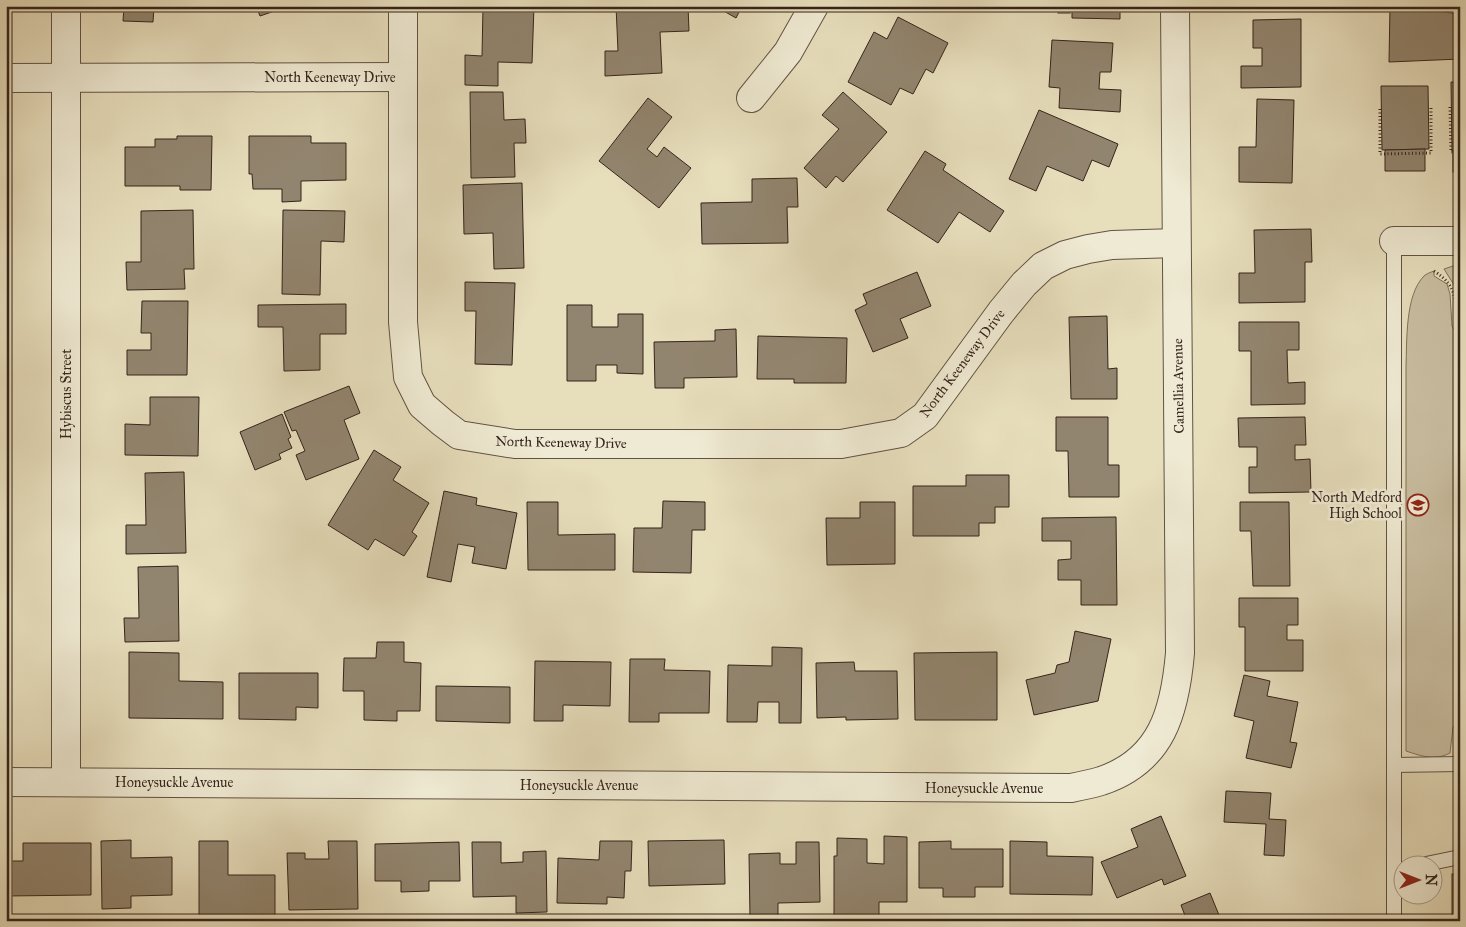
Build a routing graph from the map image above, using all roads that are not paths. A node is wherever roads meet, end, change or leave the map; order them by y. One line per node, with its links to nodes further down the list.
1 (66, 6): 7 (street, Hybiscus Street)
2 (403, 6): 5 (street)
3 (814, 6): 8 (street)
4 (1176, 6): 11 (street, Camellia Avenue)
5 (403, 77): 7 (street, North Keeneway Drive); 11 (street, North Keeneway Drive)
6 (6, 78): 7 (street, North Keeneway Drive)
7 (66, 78): 16 (street, Hybiscus Street)
8 (751, 98)
9 (1394, 241): 10 (street); 14 (lane)
10 (1460, 241)
11 (1176, 243): 12 (street, Camellia Avenue)
12 (1144, 758): 16 (street, Honeysuckle Avenue)
13 (1460, 764): 14 (lane)
14 (1394, 766): 17 (lane)
15 (6, 782): 16 (street, Honeysuckle Avenue)
16 (66, 782)
17 (1397, 854)
18 (1460, 857): 19 (lane)
19 (1444, 860)
20 (1395, 904): 21 (lane)
21 (1394, 921)

